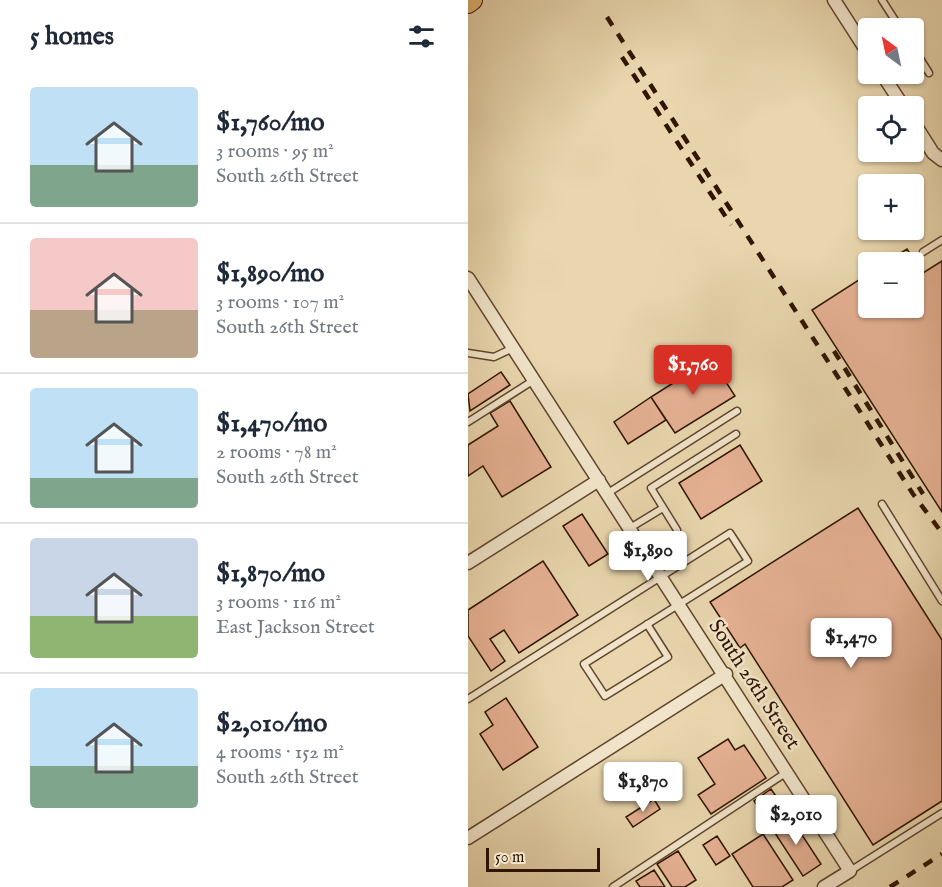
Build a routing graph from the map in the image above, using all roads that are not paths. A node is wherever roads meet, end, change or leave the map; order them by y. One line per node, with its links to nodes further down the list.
1 (472, 0): 4 (main road)
2 (834, 0): 6 (street)
3 (882, 0): 5 (lane)
4 (468, 3)
5 (894, 18)
6 (858, 37)
7 (924, 65): 8 (lane)
8 (929, 73)
9 (924, 139): 10 (street)
10 (942, 160)
11 (942, 240): 12 (lane)
12 (923, 252)
13 (469, 282): 14 (street, South 26th Street)
14 (513, 347): 15 (lane); 16 (street, South 26th Street)
15 (468, 353)
16 (534, 380): 18 (lane); 20 (street, South 26th Street)
17 (737, 411): 21 (lane)
18 (468, 422)
19 (736, 434): 23 (lane)
20 (599, 480): 21 (street, South 26th Street); 26 (street)
21 (608, 493): 24 (street, South 26th Street)
22 (882, 504): 28 (lane)
23 (663, 508): 24 (lane); 25 (lane)
24 (630, 528): 27 (street, South 26th Street)
25 (677, 530)
26 (468, 563)
27 (662, 576): 29 (street, South 26th Street); 29 (lane); 32 (lane)
28 (942, 602)
29 (680, 604): 30 (lane); 31 (street, South 26th Street)
30 (647, 624): 30 (lane)
31 (726, 674): 33 (street, South 26th Street); 35 (street)
32 (468, 699)
33 (788, 772): 36 (street, South 26th Street); 37 (lane)
34 (942, 813): 36 (lane)
35 (468, 838)
36 (850, 871): 38 (street)
37 (613, 887)
38 (824, 887)

